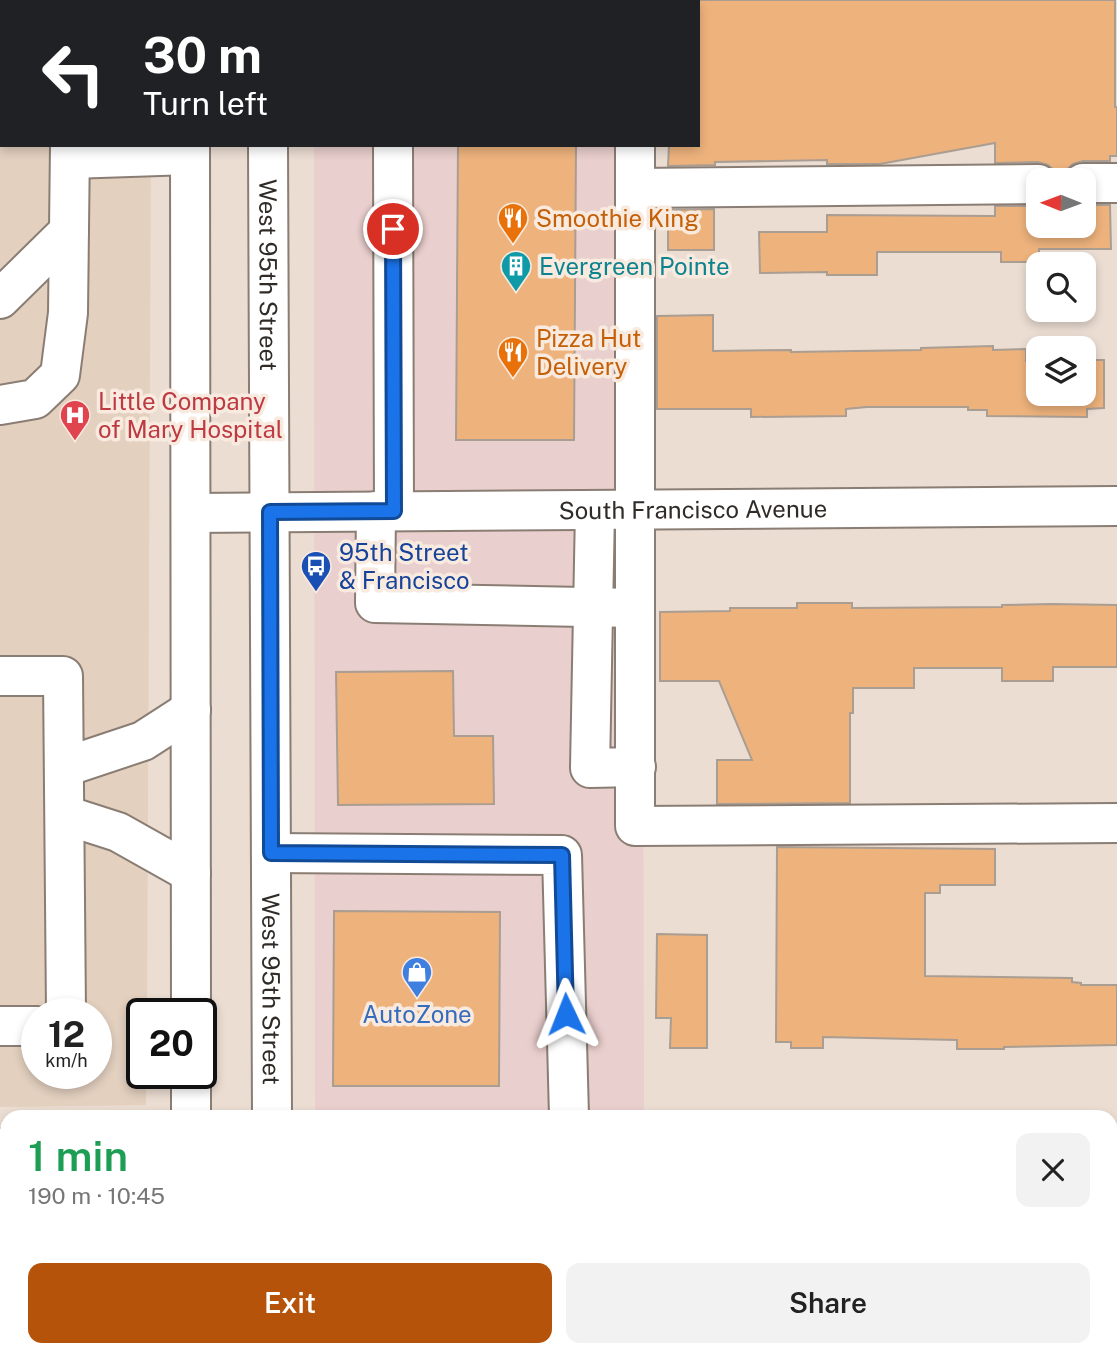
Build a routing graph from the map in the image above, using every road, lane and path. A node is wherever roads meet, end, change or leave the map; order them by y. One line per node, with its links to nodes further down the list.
1 (268, 147): 17 (main road, West 95th Street)
2 (393, 147): 16 (main road)
3 (635, 147): 9 (main road)
4 (191, 150): 5 (main road); 18 (main road)
5 (70, 152): 10 (main road)
6 (1096, 183): 7 (main road)
7 (1117, 183)
8 (1026, 184): 9 (main road)
9 (635, 188): 14 (main road)
10 (69, 231): 11 (main road); 12 (main road)
11 (0, 299)
12 (0, 405)
13 (1117, 506): 14 (main road, South Francisco Avenue)
14 (635, 509): 15 (main road, South Francisco Avenue); 20 (main road)
15 (595, 510): 16 (main road, South Francisco Avenue); 19 (main road)
16 (385, 511): 17 (main road, South Francisco Avenue); 19 (main road)
17 (270, 512): 18 (main road, South Francisco Avenue); 27 (main road, West 95th Street)
18 (191, 513): 22 (main road)
19 (594, 608): 20 (main road); 24 (main road)
20 (635, 608): 24 (main road)
21 (0, 676): 23 (main road)
22 (191, 710): 23 (main road); 28 (main road)
23 (65, 767): 25 (main road)
24 (636, 767): 26 (main road)
25 (65, 815): 28 (main road); 29 (main road)
26 (1117, 823)
27 (271, 853): 35 (main road, West 95th Street); 36 (main road)
28 (191, 873): 30 (main road)
29 (66, 998)
30 (191, 998)
31 (0, 1026): 32 (main road)
32 (21, 1027)
33 (191, 1089): 34 (main road)
34 (191, 1110)
35 (272, 1110)
36 (569, 1110)

